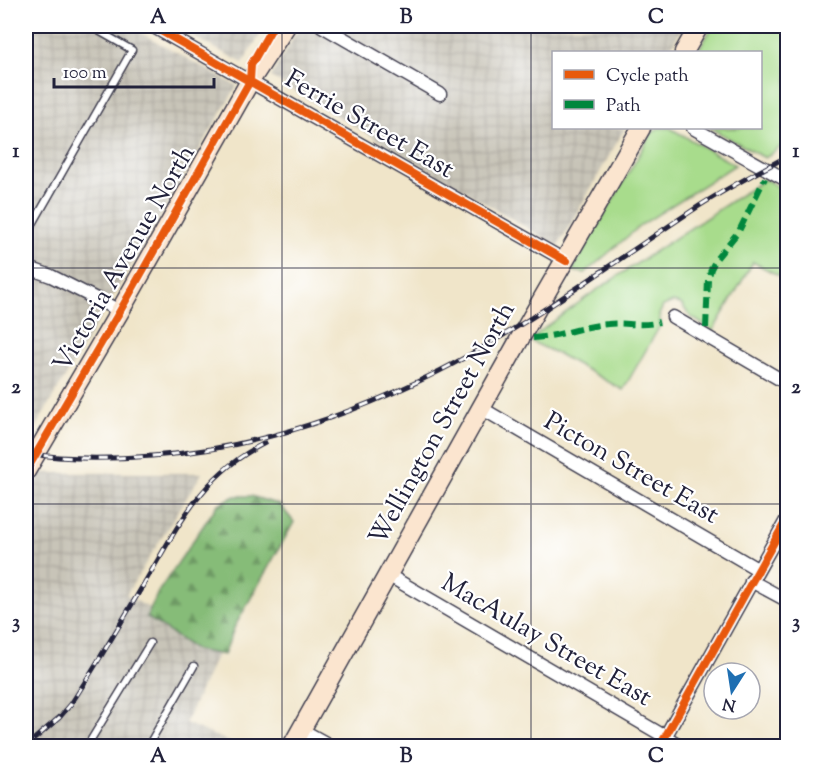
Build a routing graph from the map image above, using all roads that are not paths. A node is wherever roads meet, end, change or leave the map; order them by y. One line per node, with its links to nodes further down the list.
1 (90, 26): 12 (lane)
2 (152, 26): 7 (street, Ferrie Street East)
3 (286, 26): 7 (main road, Victoria Avenue North)
4 (322, 26): 8 (street)
5 (699, 26): 6 (main road)
6 (685, 51)
7 (250, 81): 13 (street, Ferrie Street East); 15 (main road, Victoria Avenue North)
8 (440, 94)
9 (640, 129): 13 (main road, Wellington Street North)
10 (695, 129): 11 (street)
11 (788, 182)
12 (26, 236)
13 (566, 261): 18 (main road, Wellington Street North)
14 (26, 267): 15 (street)
15 (120, 311): 19 (main road, Victoria Avenue North)
16 (673, 317): 17 (street)
17 (788, 384)
18 (481, 408): 21 (street, Picton Street East); 22 (main road, Wellington Street North)
19 (26, 471)
20 (788, 518): 21 (street)
21 (757, 569): 23 (street)
22 (388, 575): 27 (main road, Wellington Street North); 28 (street, MacAulay Street East)
23 (751, 581): 24 (street); 28 (street)
24 (788, 601)
25 (150, 643): 29 (lane)
26 (194, 666): 30 (lane)
27 (302, 729): 31 (main road, Wellington Street North); 32 (street)
28 (663, 742): 33 (street, MacAulay Street East)
29 (87, 747)
30 (148, 747)
31 (292, 747)
32 (331, 747)
33 (681, 747)

